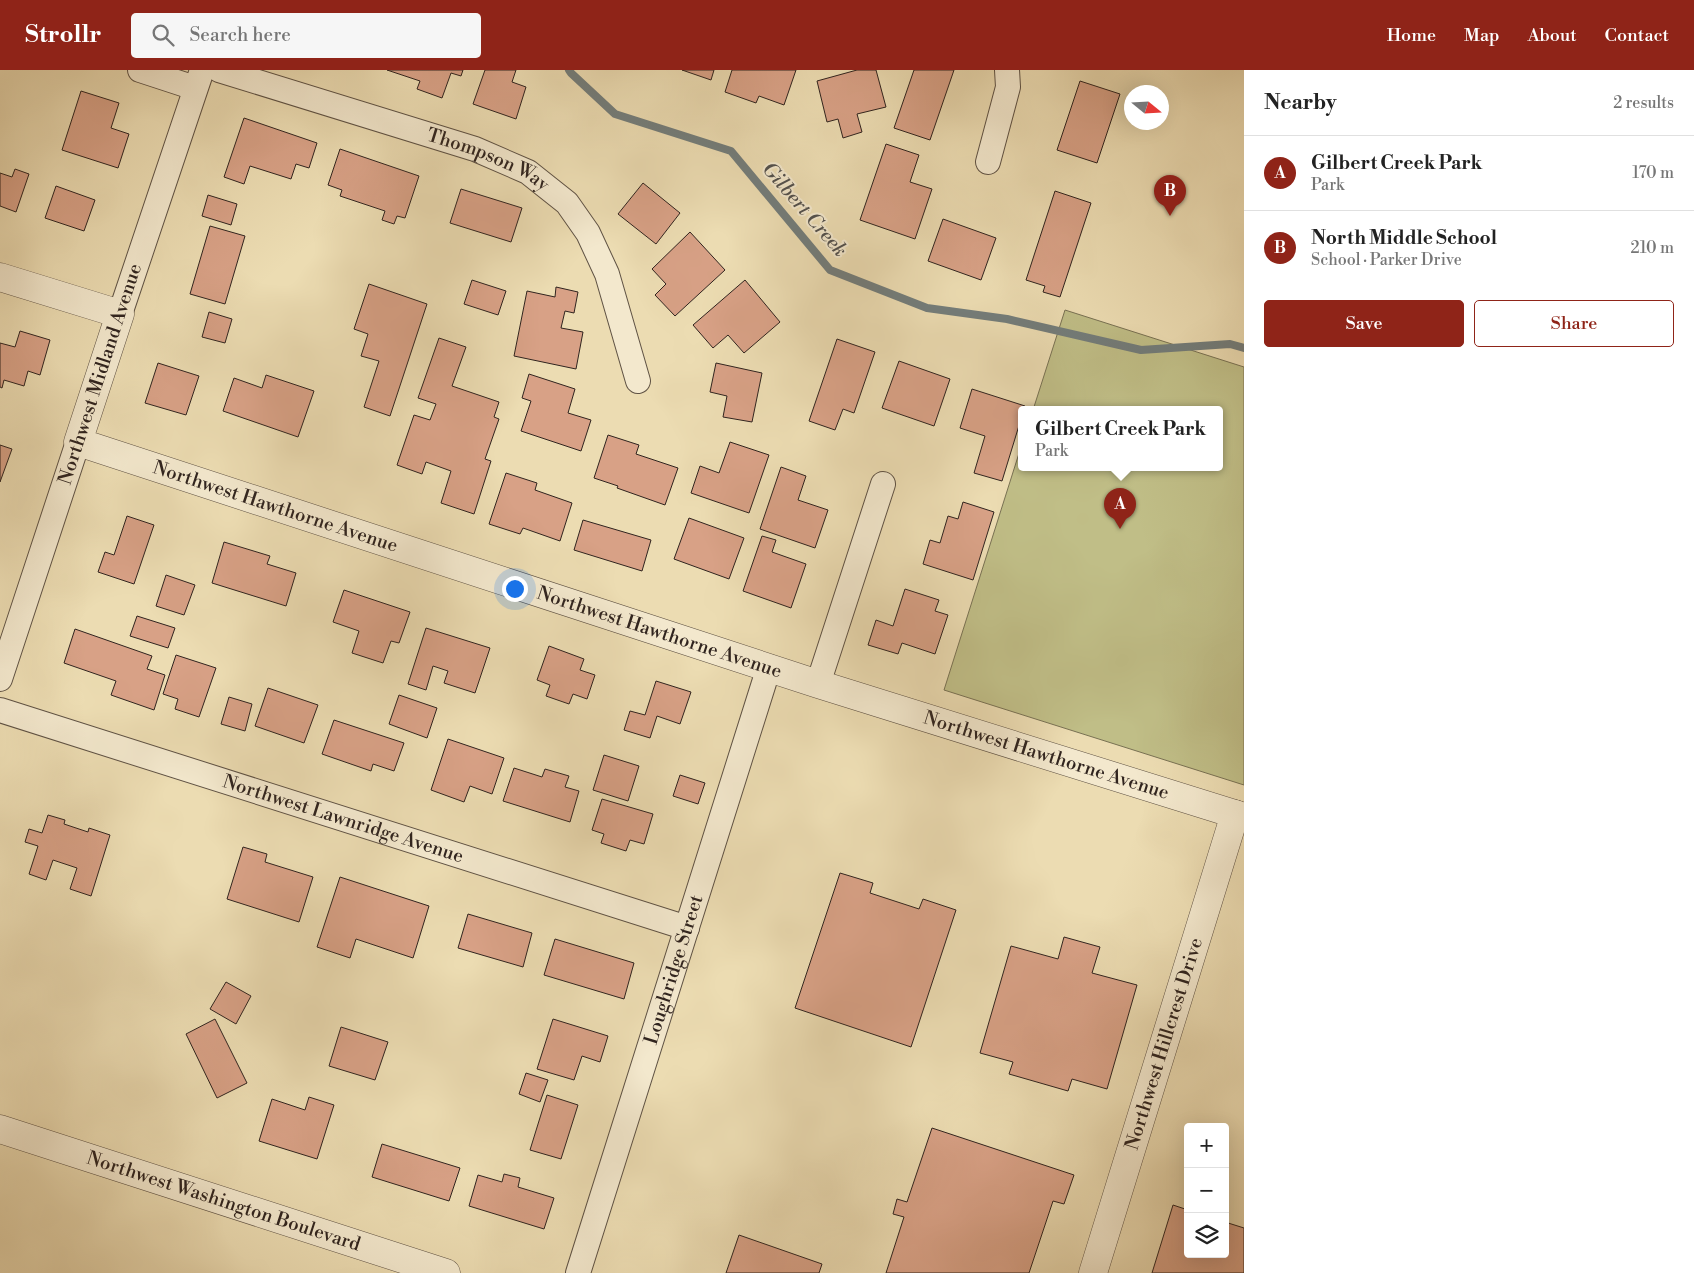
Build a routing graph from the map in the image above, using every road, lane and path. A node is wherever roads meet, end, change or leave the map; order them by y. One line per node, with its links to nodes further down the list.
1 (140, 70): 4 (street)
2 (219, 70): 8 (street, Thompson Way)
3 (1007, 70): 5 (street)
4 (198, 79): 7 (street, Northwest Midland Avenue)
5 (988, 162)
6 (0, 276): 7 (street)
7 (120, 314): 9 (street, Northwest Midland Avenue)
8 (638, 381)
9 (78, 442): 11 (street, Northwest Hawthorne Avenue); 12 (street, Northwest Midland Avenue)
10 (883, 484): 13 (street)
11 (769, 667): 13 (street, Northwest Hawthorne Avenue); 16 (street, Loughridge Street)
12 (0, 679)
13 (818, 684): 15 (street, Northwest Hawthorne Avenue)
14 (0, 710): 16 (street, Northwest Lawnridge Avenue)
15 (1239, 816): 20 (street, Northwest Hillcrest Drive)
16 (687, 928): 19 (street, Loughridge Street)
17 (0, 1129): 18 (street, Northwest Washington Boulevard)
18 (446, 1273)
19 (578, 1273)
20 (1092, 1273)

